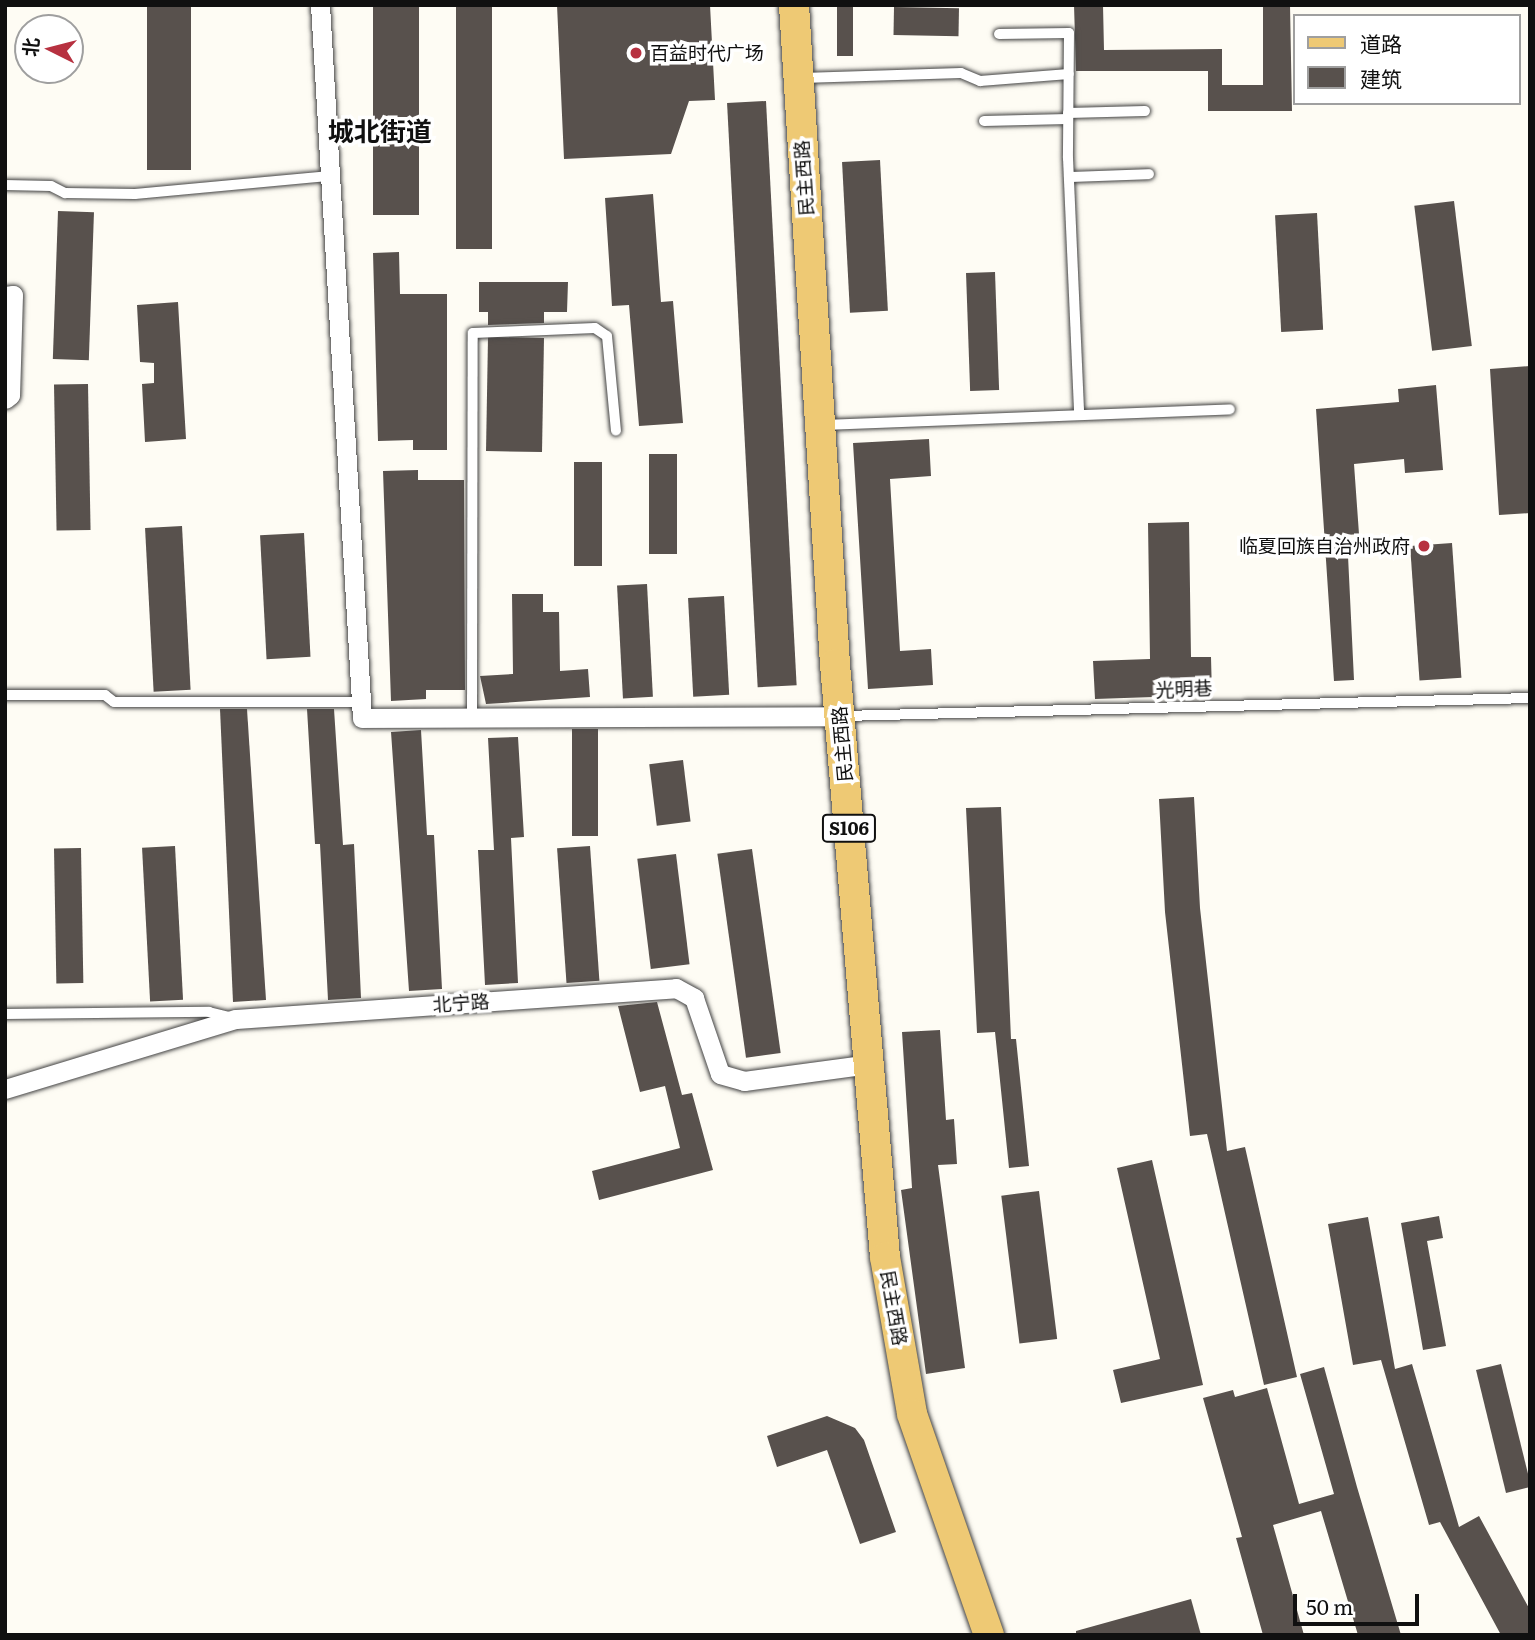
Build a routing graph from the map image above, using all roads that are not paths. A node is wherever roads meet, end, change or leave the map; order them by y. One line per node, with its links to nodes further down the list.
1 (320, 5): 10 (street)
2 (794, 5): 5 (main road, 民主西路 / S106)
3 (999, 34): 4 (lane)
4 (1069, 74): 5 (lane); 7 (lane)
5 (798, 78): 17 (main road, 民主西路 / S106)
6 (1145, 111): 7 (lane)
7 (1068, 116): 8 (lane); 11 (lane)
8 (984, 121)
9 (1149, 174): 11 (lane)
10 (330, 176): 12 (lane); 21 (street)
11 (1069, 177): 16 (lane)
12 (5, 185)
13 (5, 296): 14 (street)
14 (5, 399)
15 (1230, 409): 16 (lane)
16 (1079, 415): 17 (lane)
17 (820, 425): 22 (main road, 民主西路 / S106)
18 (616, 431): 23 (lane)
19 (5, 695): 21 (lane)
20 (1530, 698): 22 (lane, 光明巷)
21 (362, 702): 23 (street)
22 (839, 716): 23 (street); 26 (main road, 民主西路 / S106)
23 (471, 718)
24 (5, 1014): 25 (lane)
25 (236, 1019): 26 (street, 北宁路); 27 (street, 北宁路)
26 (869, 1064): 28 (main road, 民主西路 / S106)
27 (5, 1089)
28 (989, 1635)

